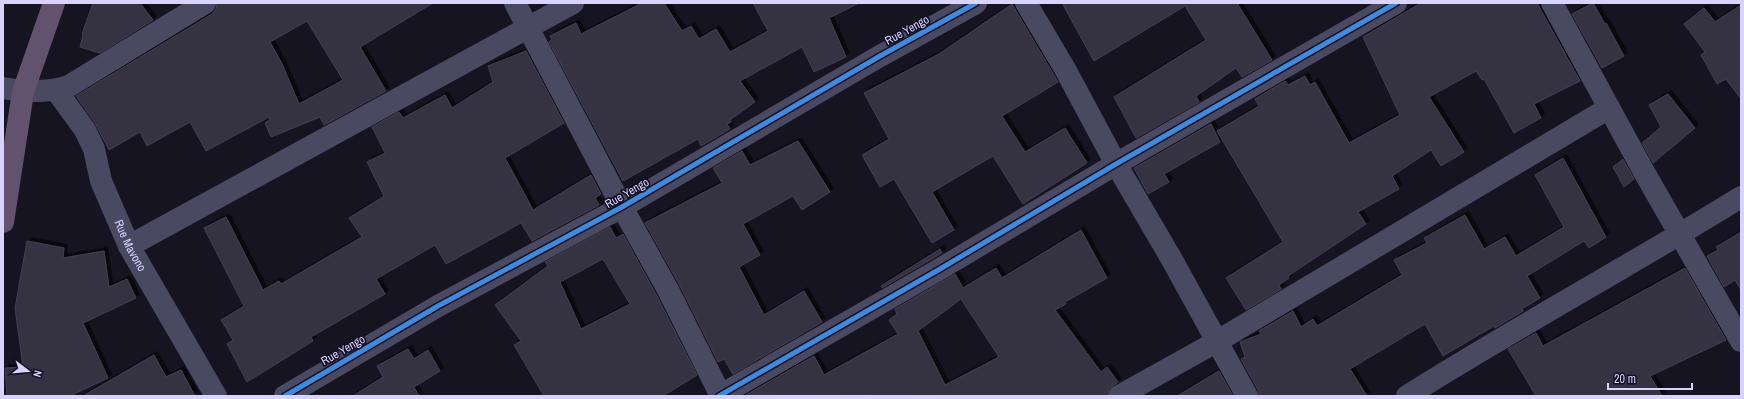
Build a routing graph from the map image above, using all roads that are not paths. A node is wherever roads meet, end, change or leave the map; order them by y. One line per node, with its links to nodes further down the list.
1 (54, 3): 10 (highway)
2 (205, 3): 11 (street)
3 (515, 3): 9 (street)
4 (573, 3): 9 (street)
5 (976, 3): 15 (street, Rue Yengo)
6 (1026, 3): 13 (street)
7 (1396, 3): 13 (street)
8 (1552, 3): 12 (street)
9 (528, 28): 15 (street); 18 (street)
10 (13, 90): 11 (street); 16 (highway)
11 (56, 90): 18 (street, Rue Mavono)
12 (1609, 108): 17 (street); 20 (street)
13 (1116, 164): 20 (street); 23 (street)
14 (1741, 197): 17 (street)
15 (622, 207): 22 (street, Rue Yengo); 23 (street)
16 (3, 222)
17 (1680, 235): 19 (street); 26 (street)
18 (129, 246): 21 (street, Rue Mavono)
19 (1741, 341)
20 (1216, 342): 24 (street); 25 (street)
21 (216, 396)
22 (285, 396)
23 (720, 396)
24 (1120, 396)
25 (1247, 396)
26 (1407, 396)

